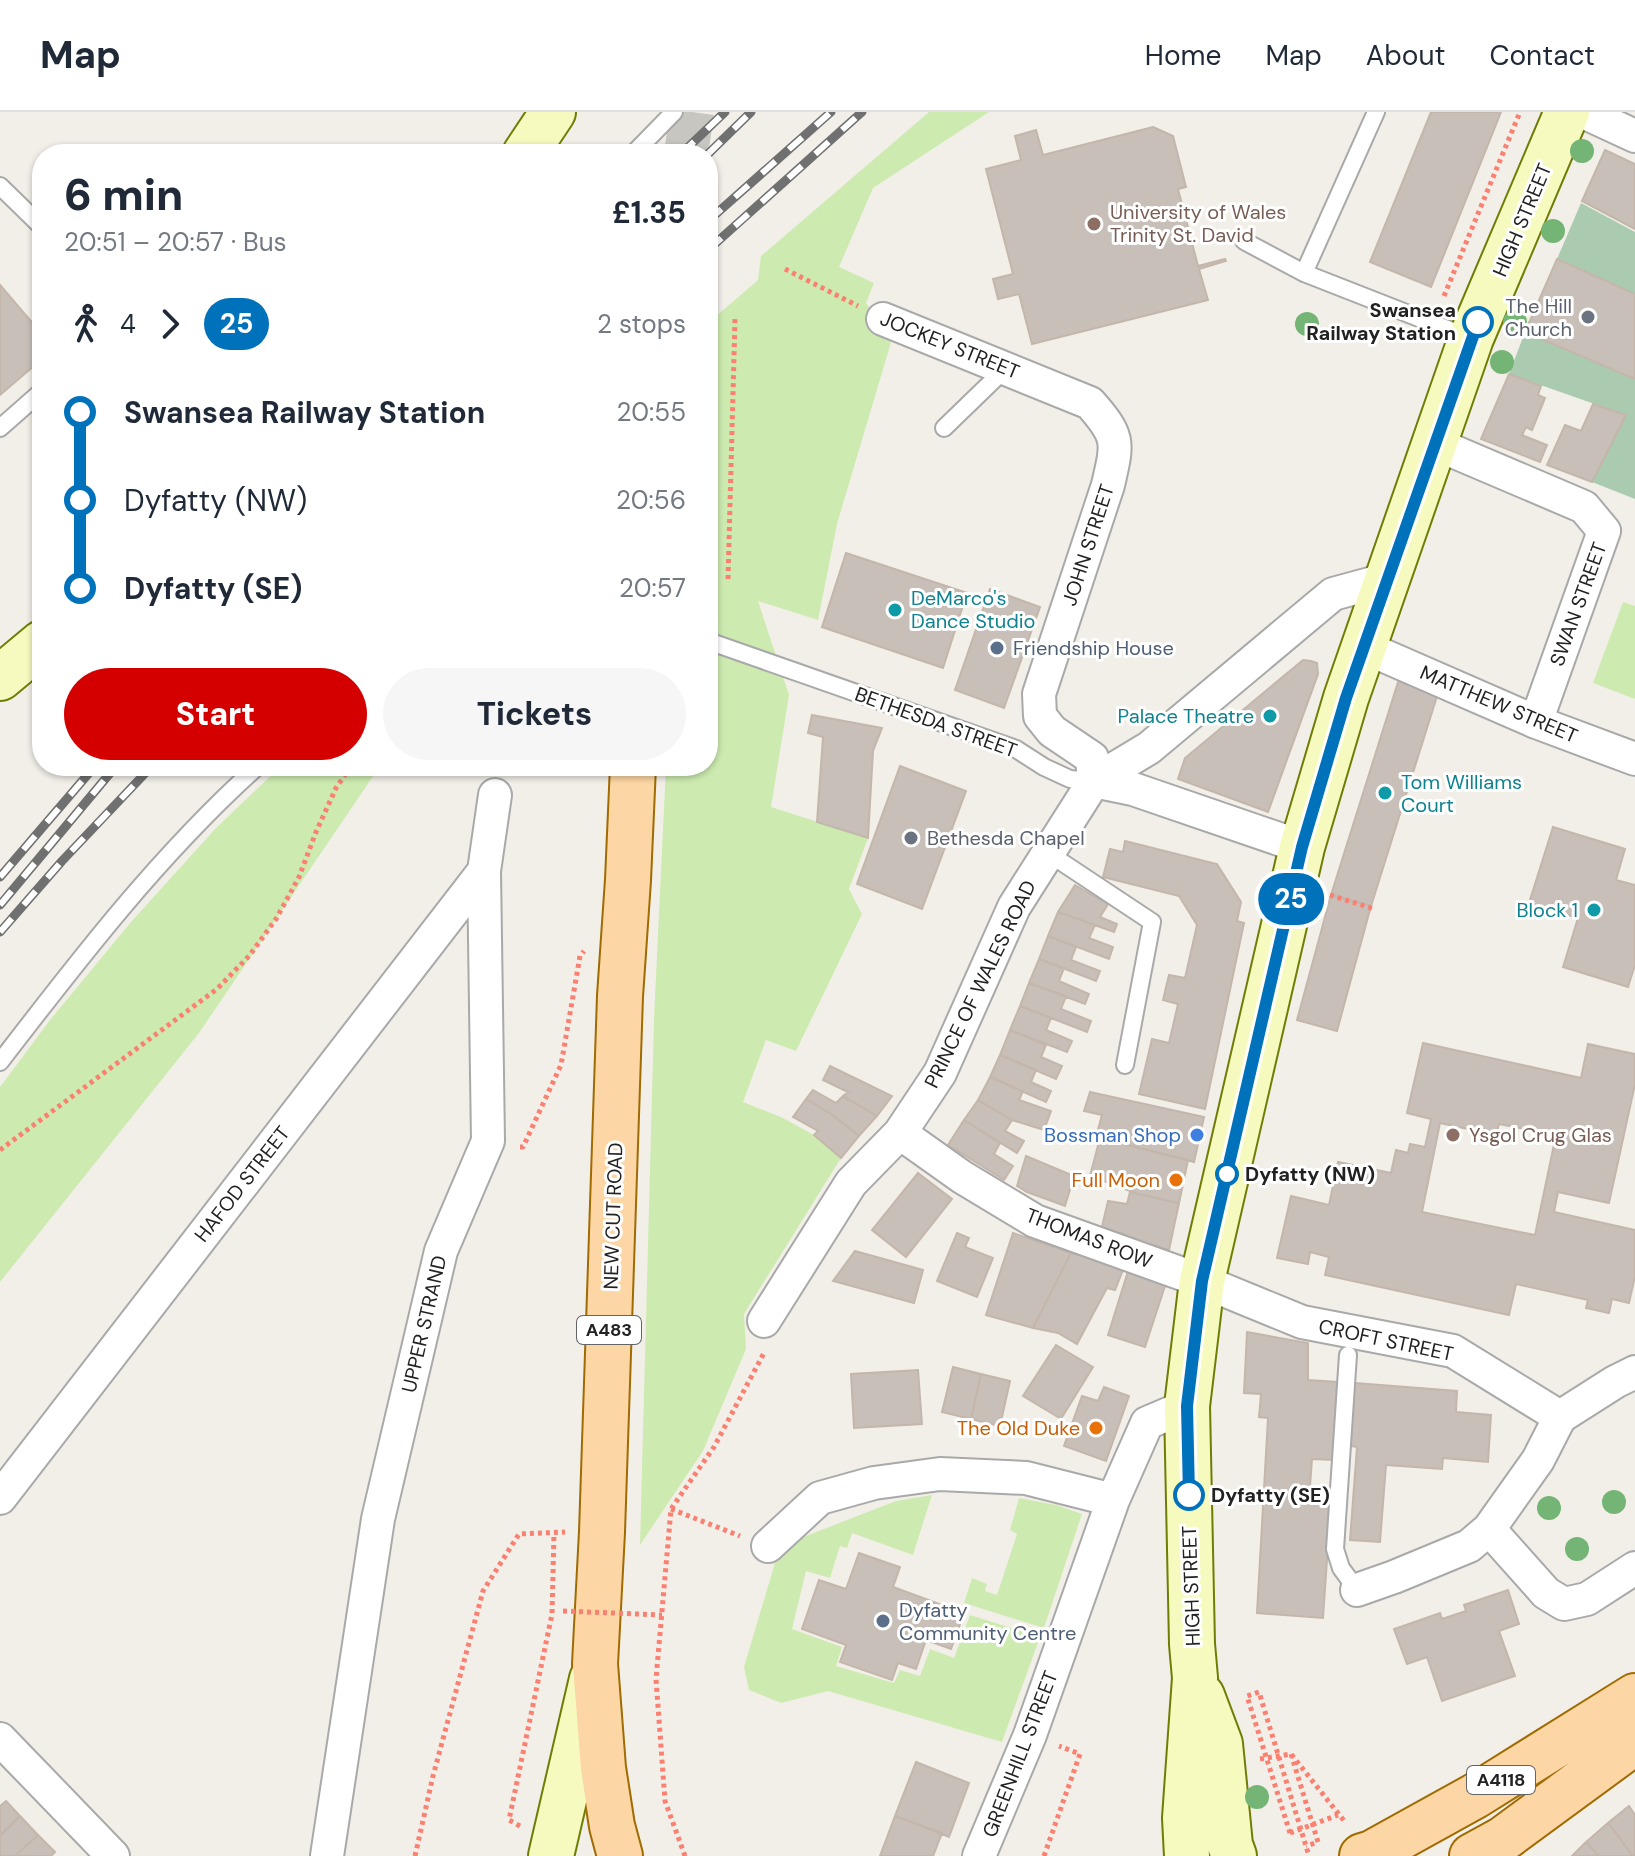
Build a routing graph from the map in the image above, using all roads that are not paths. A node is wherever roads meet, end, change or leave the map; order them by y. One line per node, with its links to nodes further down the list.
1 (553, 112): 7 (main road)
2 (674, 112): 8 (lane)
3 (1376, 112): 12 (lane)
4 (1567, 112): 14 (main road, HIGH STREET)
5 (1583, 112): 6 (street)
6 (1635, 136)
7 (532, 144)
8 (643, 144)
9 (0, 186): 10 (lane)
10 (32, 217)
11 (1244, 241): 12 (lane)
12 (1304, 273): 14 (lane)
13 (883, 319): 15 (street, JOCKEY STREET)
14 (1471, 338): 20 (main road, HIGH STREET)
15 (1006, 368): 17 (street, JOCKEY STREET); 19 (lane)
16 (32, 400): 18 (lane)
17 (1110, 426): 30 (street, JOHN STREET)
18 (0, 428)
19 (944, 428)
20 (1436, 444): 21 (main road, HIGH STREET); 26 (street, SWAN STREET)
21 (1388, 579): 23 (main road, HIGH STREET); 30 (street, PRINCE OF WALES ROAD)
22 (718, 644): 30 (lane, BETHESDA STREET)
23 (1364, 647): 26 (street, MATTHEW STREET); 33 (main road, HIGH STREET)
24 (32, 651): 25 (main road)
25 (0, 678)
26 (1536, 722): 27 (street, MATTHEW STREET)
27 (1635, 759)
28 (248, 776): 35 (lane)
29 (633, 776): 50 (main road, NEW CUT ROAD / A483)
30 (1094, 781): 32 (street, PRINCE OF WALES ROAD); 33 (street)
31 (495, 795): 34 (street, UPPER STRAND)
32 (1048, 853): 36 (lane); 37 (street, PRINCE OF WALES ROAD)
33 (1298, 866): 38 (main road, HIGH STREET)
34 (484, 871): 44 (street, HAFOD STREET); 58 (street, UPPER STRAND)
35 (0, 1062)
36 (1125, 1065)
37 (900, 1133): 38 (street, THOMAS ROW); 39 (street, PRINCE OF WALES ROAD)
38 (1202, 1281): 42 (main road, HIGH STREET); 43 (street, CROFT STREET)
39 (764, 1321)
40 (1348, 1355): 49 (lane)
41 (1635, 1372): 43 (street)
42 (1187, 1406): 45 (street, GREENHILL STREET); 51 (main road, HIGH STREET)
43 (1560, 1417): 46 (street)
44 (0, 1498)
45 (1113, 1500): 47 (street); 61 (street, GREENHILL STREET)
46 (1489, 1529): 48 (street); 49 (street)
47 (768, 1546)
48 (1635, 1568)
49 (1357, 1590)
50 (595, 1664): 59 (main road); 60 (main road, NEW CUT ROAD / A483)
51 (1195, 1678): 55 (main road); 63 (main road)
52 (1635, 1696): 56 (main road, A4118)
53 (0, 1739): 57 (street)
54 (1635, 1742): 64 (main road, A4118)
55 (1186, 1837): 62 (main road)
56 (1367, 1854)
57 (113, 1856)
58 (327, 1856)
59 (551, 1856)
60 (620, 1856)
61 (979, 1856)
62 (1153, 1856)
63 (1234, 1856)
64 (1472, 1856)

